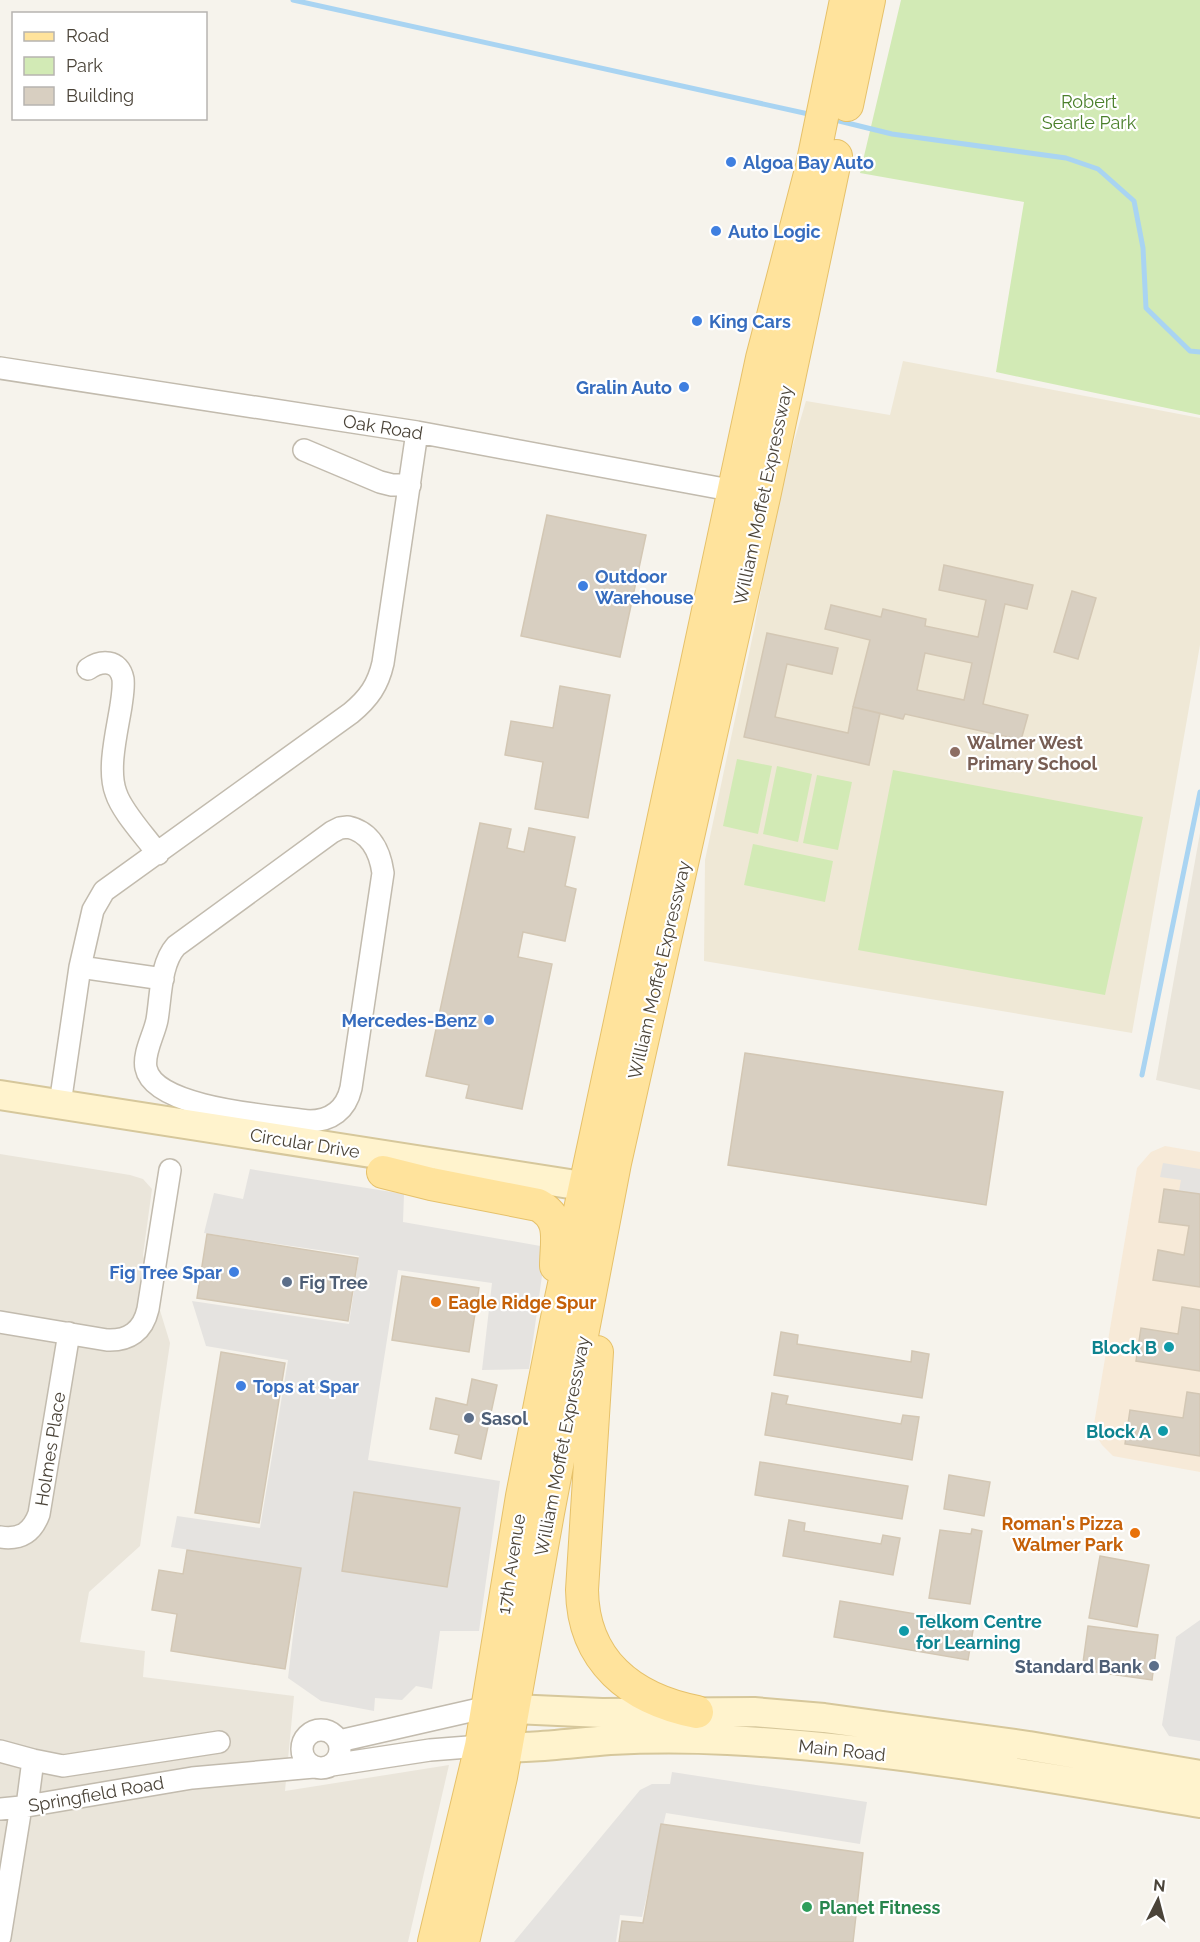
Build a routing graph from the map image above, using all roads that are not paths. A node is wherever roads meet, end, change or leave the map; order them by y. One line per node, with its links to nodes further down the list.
1 (846, 0): 3 (main road, William Moffet Expressway)
2 (869, 0): 3 (main road, William Moffet Expressway)
3 (839, 88): 4 (main road, William Moffet Expressway)
4 (822, 169): 9 (main road, William Moffet Expressway); 10 (main road, William Moffet Expressway)
5 (0, 368): 6 (street, Oak Road)
6 (417, 432): 8 (street); 9 (street, Oak Road)
7 (304, 450): 8 (street)
8 (410, 485): 12 (street)
9 (734, 491): 10 (street, Oak Road); 20 (main road, William Moffet Expressway)
10 (764, 497): 20 (main road, William Moffet Expressway)
11 (88, 669): 12 (street)
12 (158, 854): 13 (street)
13 (80, 967): 14 (street); 16 (street)
14 (163, 979): 14 (street)
15 (0, 1095): 16 (main road, Circular Drive)
16 (60, 1104): 20 (main road, Circular Drive)
17 (0, 1107): 19 (main road, Circular Drive)
18 (170, 1170): 24 (street)
19 (383, 1172): 20 (main road, Circular Drive); 22 (main road)
20 (596, 1197): 21 (main road, William Moffet Expressway); 22 (main road, 17th Avenue)
21 (592, 1287): 26 (main road, William Moffet Expressway); 27 (main road)
22 (560, 1303): 26 (main road, 17th Avenue)
23 (0, 1322): 24 (street)
24 (69, 1333): 25 (street, Holmes Place)
25 (0, 1538)
26 (500, 1708): 27 (main road, Main Road); 28 (street); 31 (main road, 17th Avenue)
27 (697, 1712): 35 (main road, Main Road)
28 (339, 1741): 30 (street); 34 (street)
29 (219, 1742): 33 (street)
30 (302, 1747): 34 (street); 36 (street, Springfield Road)
31 (493, 1747): 34 (street, Springfield Road); 37 (main road, Main Road); 40 (main road, 17th Avenue); 41 (main road)
32 (0, 1751): 33 (street)
33 (33, 1760): 38 (street)
34 (323, 1766): 36 (street, Springfield Road)
35 (1200, 1775)
36 (192, 1778): 38 (street, Springfield Road)
37 (1200, 1803)
38 (16, 1807): 39 (street)
39 (0, 1936)
40 (434, 1942)
41 (463, 1942)

